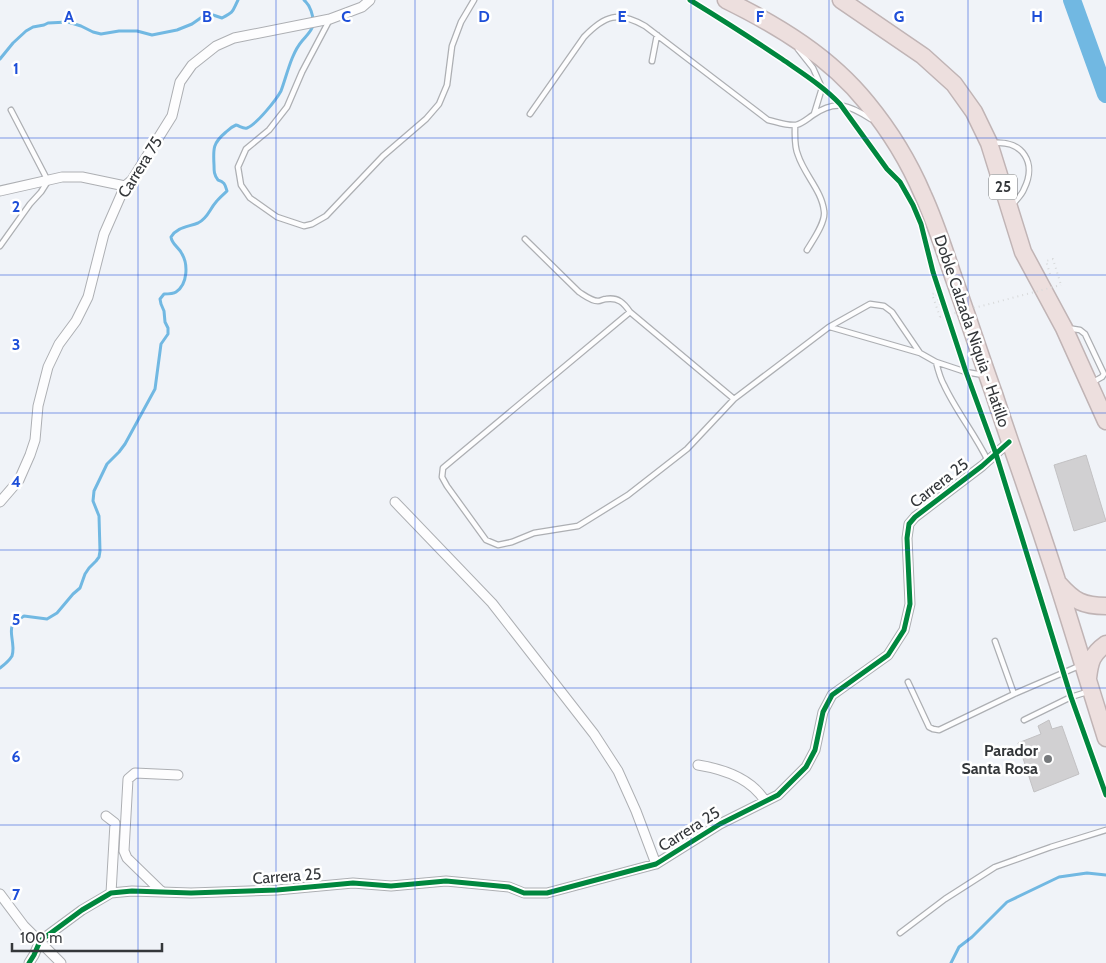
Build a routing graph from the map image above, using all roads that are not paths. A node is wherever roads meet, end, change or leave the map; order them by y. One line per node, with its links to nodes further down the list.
1 (370, 0): 5 (street, Carrera 75)
2 (474, 0): 5 (lane)
3 (726, 0): 6 (highway, Doble Calzada Niquia - Hatillo)
4 (841, 0): 14 (highway, 25)
5 (330, 20): 16 (street, Carrera 75)
6 (786, 33): 11 (lane); 13 (highway, Doble Calzada Niquia - Hatillo)
7 (657, 35): 8 (lane); 10 (lane); 12 (lane)
8 (652, 61)
9 (11, 110): 15 (lane)
10 (530, 114)
11 (814, 114): 12 (lane); 13 (lane)
12 (795, 125): 21 (lane)
13 (887, 129): 26 (highway, Doble Calzada Niquia - Hatillo)
14 (989, 143): 18 (highway, 25); 18 (lane)
15 (48, 181): 16 (street); 17 (street); 20 (lane)
16 (125, 186): 31 (street, Carrera 75)
17 (0, 191)
18 (1009, 208): 28 (highway, 25)
19 (525, 240): 22 (lane)
20 (0, 246)
21 (808, 250)
22 (630, 312): 27 (lane); 27 (lane)
23 (829, 327): 24 (lane); 24 (lane); 27 (lane)
24 (920, 352): 25 (lane)
25 (936, 362): 26 (lane); 30 (lane)
26 (987, 375): 29 (highway, Doble Calzada Niquia - Hatillo)
27 (734, 399)
28 (1106, 421)
29 (1010, 442): 30 (street, Carrera 25); 33 (highway, Doble Calzada Niquia - Hatillo)
30 (988, 461): 44 (street, Carrera 25)
31 (0, 502)
32 (395, 502): 47 (street)
33 (1058, 583): 34 (highway); 37 (highway, Doble Calzada Niquia - Hatillo)
34 (1106, 606)
35 (996, 641): 39 (lane)
36 (1106, 644): 37 (highway)
37 (1087, 678): 39 (lane); 40 (lane); 41 (highway, Doble Calzada Niquia - Hatillo)
38 (908, 682): 39 (lane)
39 (1014, 694)
40 (1024, 720)
41 (1106, 738)
42 (698, 765): 44 (street)
43 (178, 775): 48 (street)
44 (765, 802): 47 (street, Carrera 25)
45 (106, 816): 49 (street)
46 (1106, 830): 51 (lane)
47 (656, 864): 48 (street, Carrera 25)
48 (162, 892): 49 (street, Carrera 25)
49 (111, 893): 52 (street)
50 (0, 894): 52 (street)
51 (900, 933)
52 (40, 941): 53 (street); 54 (street)
53 (29, 963)
54 (60, 963)

